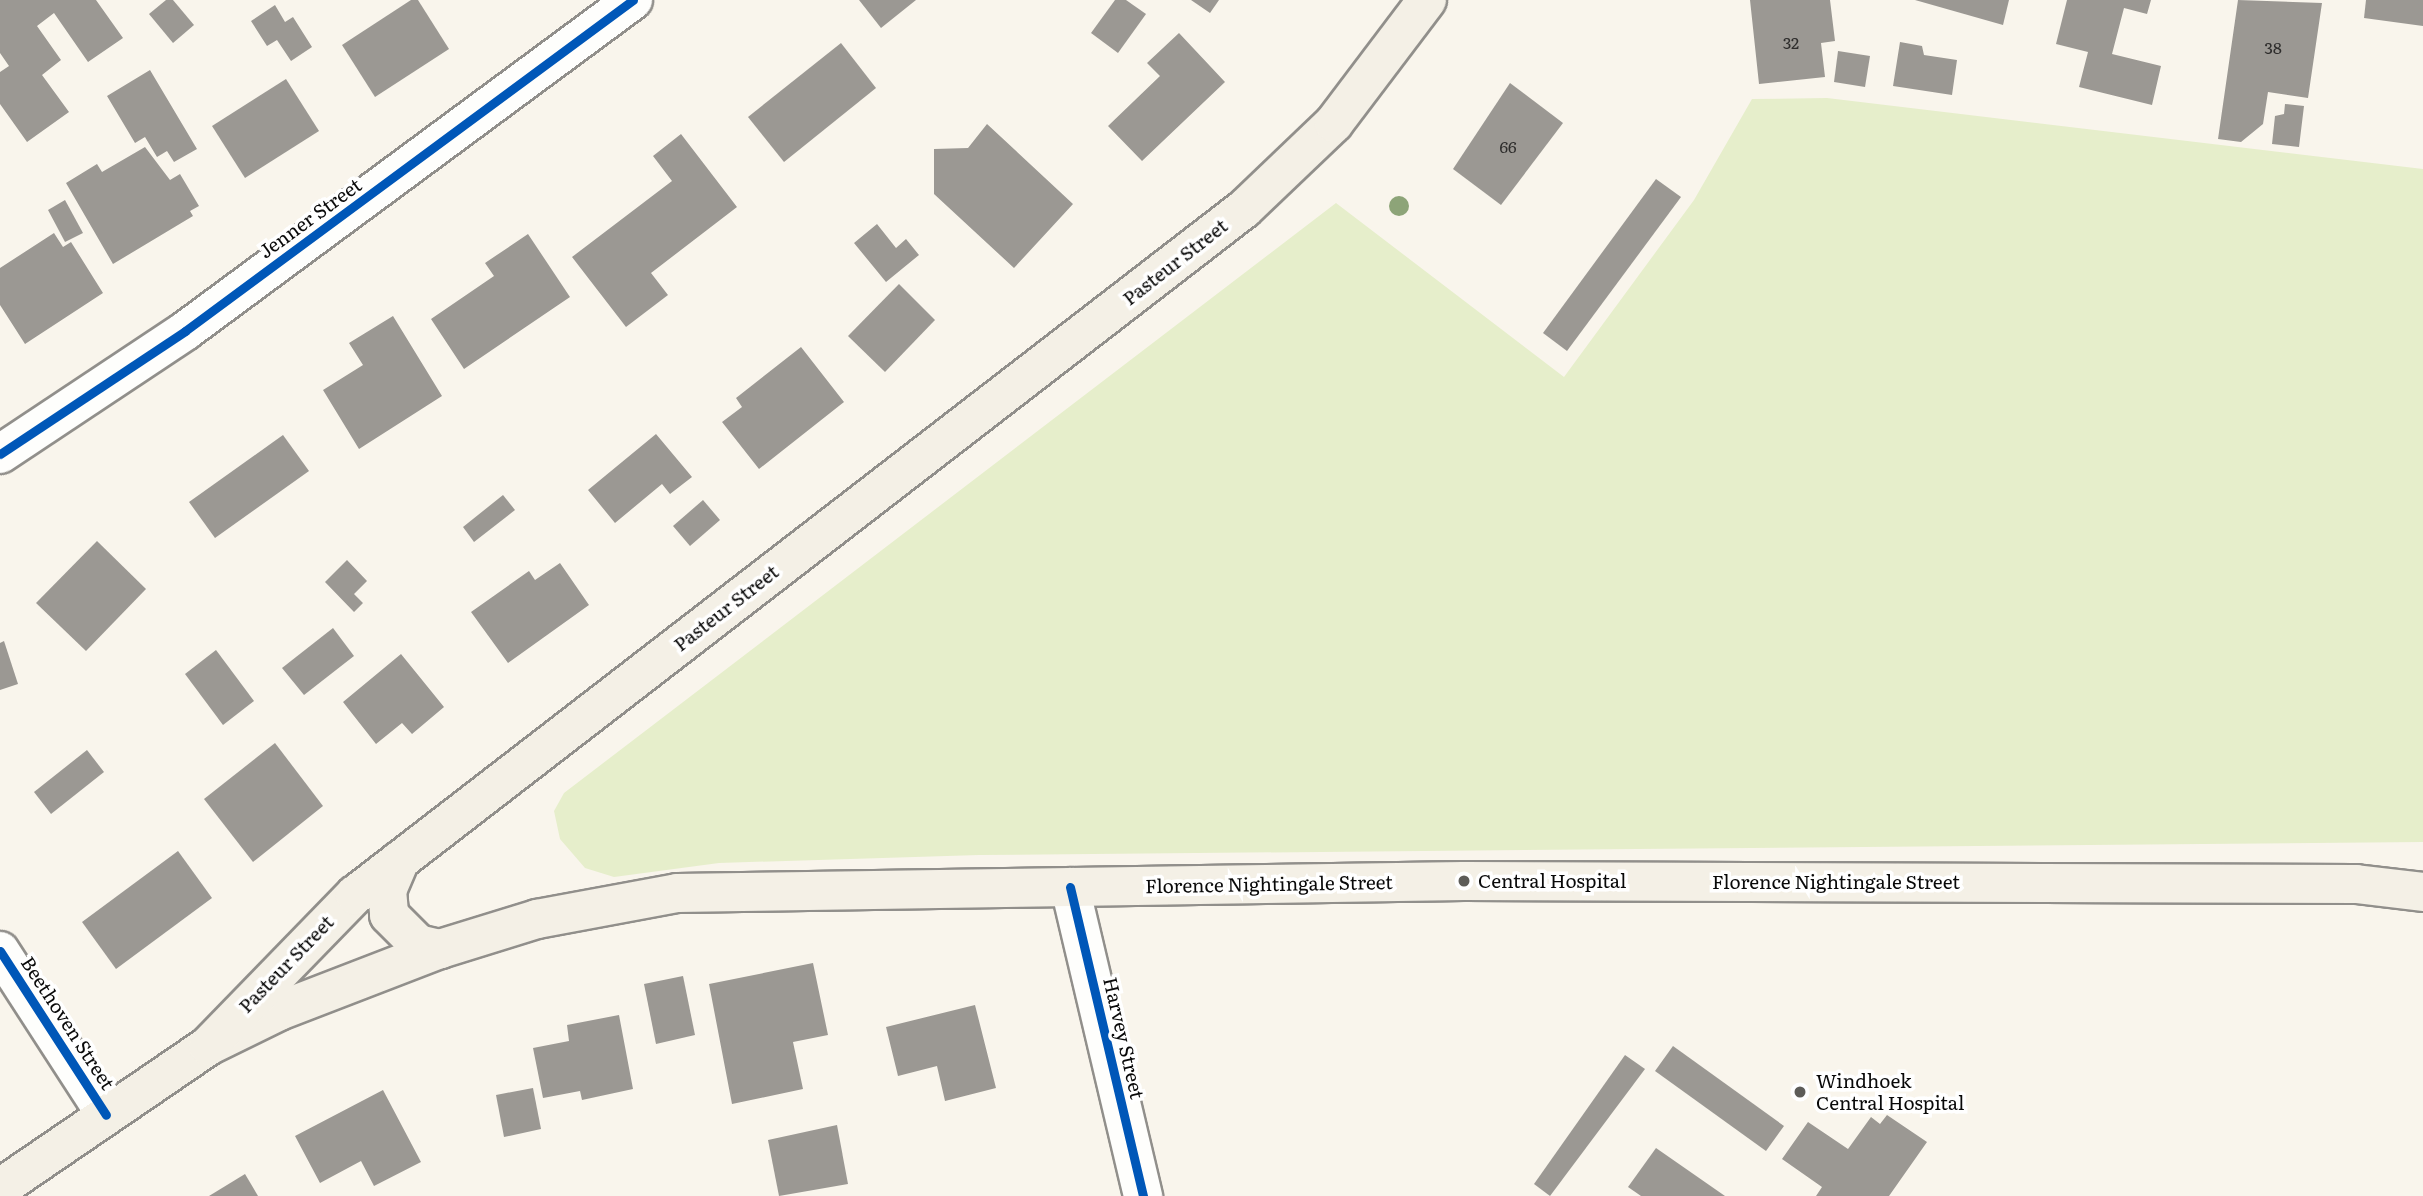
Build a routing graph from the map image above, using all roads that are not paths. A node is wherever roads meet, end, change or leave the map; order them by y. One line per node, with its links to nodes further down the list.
1 (633, 0): 3 (street, Jenner Street)
2 (1427, 0): 4 (main road, Pasteur Street)
3 (0, 454)
4 (400, 860): 9 (main road); 11 (main road, Pasteur Street)
5 (2423, 875): 6 (main road, Florence Nightingale Street)
6 (2357, 884): 7 (main road, Florence Nightingale Street); 8 (main road, Florence Nightingale Street)
7 (1070, 887): 9 (main road, Florence Nightingale Street); 14 (street, Harvey Street)
8 (2423, 892)
9 (440, 949): 11 (main road, Florence Nightingale Street)
10 (0, 951): 12 (street, Beethoven Street)
11 (208, 1046): 12 (main road, Pasteur Street)
12 (106, 1115): 13 (main road, Pasteur Street)
13 (0, 1188)
14 (1143, 1196)

